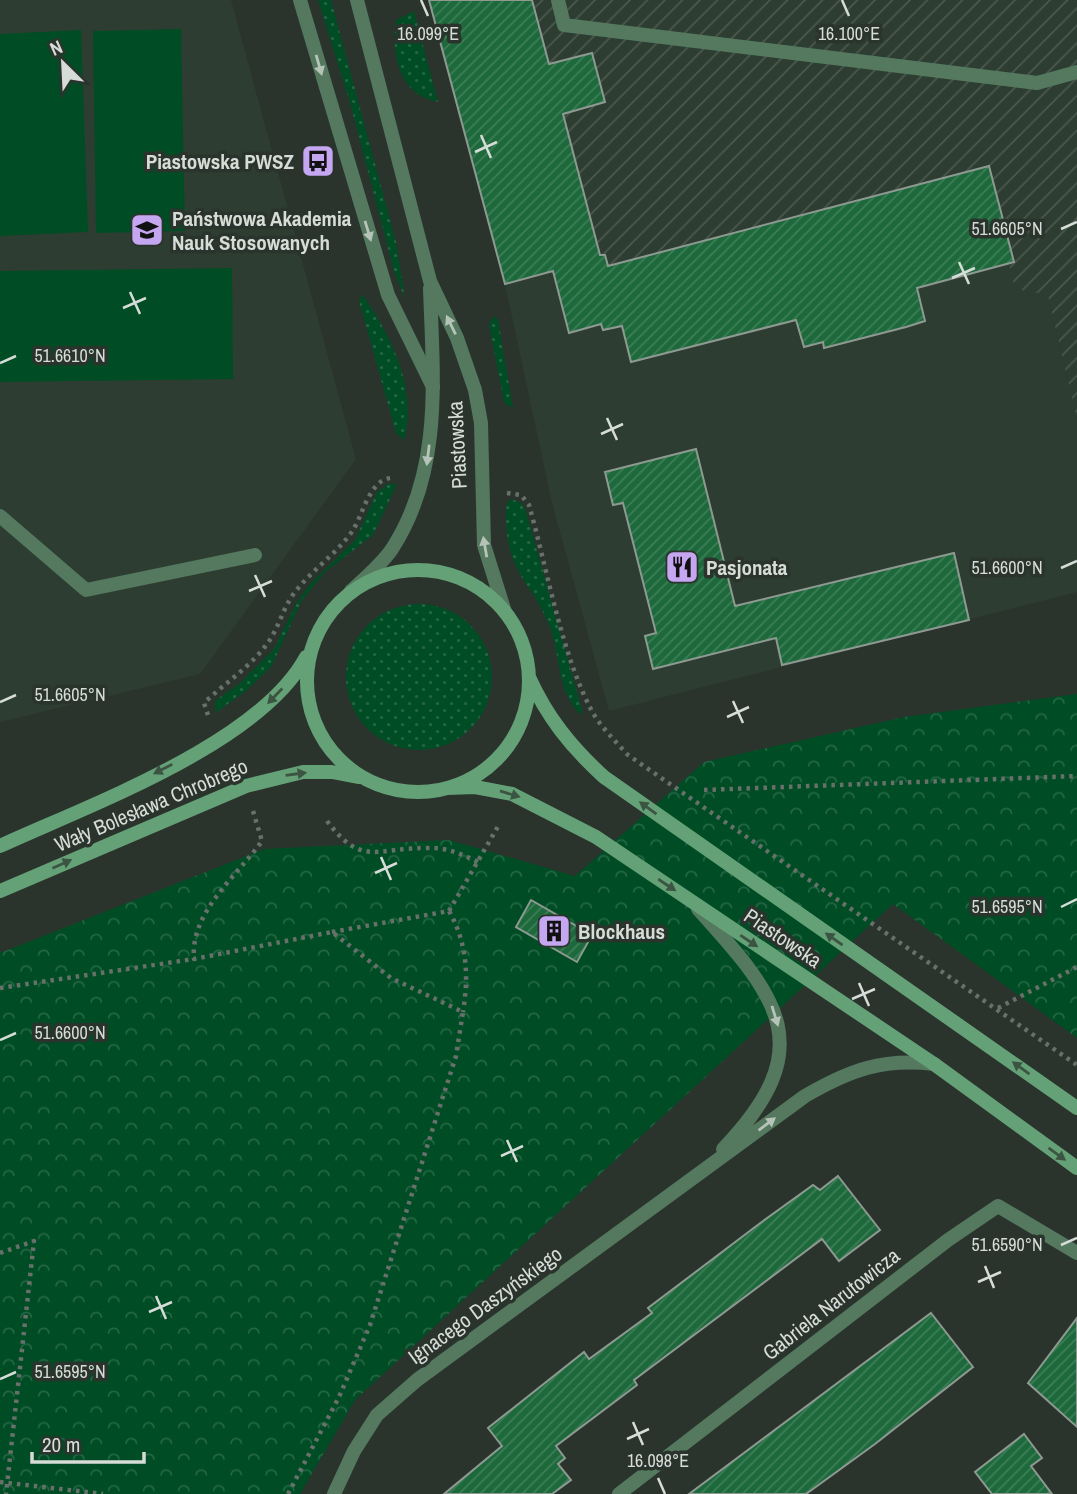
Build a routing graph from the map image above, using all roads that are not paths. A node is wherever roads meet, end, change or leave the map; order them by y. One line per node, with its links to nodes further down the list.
1 (300, 0): 6 (street, one-way to 6)
2 (357, 0): 5 (street, Piastowska)
3 (558, 0): 4 (street)
4 (1077, 72)
5 (430, 281): 6 (street, Piastowska); 10 (street, Piastowska, one-way to 5)
6 (433, 387): 9 (street, Piastowska, one-way to 9)
7 (0, 516): 8 (street)
8 (255, 555)
9 (351, 592): 10 (main road); 11 (main road)
10 (505, 612): 12 (main road)
11 (313, 643): 13 (main road); 15 (main road, Wały Bolesława Chrobrego, one-way to 15)
12 (529, 677): 14 (main road); 19 (main road, Piastowska, one-way to 12)
13 (363, 777): 14 (main road); 16 (main road, Wały Bolesława Chrobrego, one-way to 13)
14 (447, 788): 17 (main road, Piastowska, one-way to 17)
15 (0, 846)
16 (0, 891)
17 (693, 903): 18 (main road, Piastowska, one-way to 18); 21 (street, Ignacego Daszyńskiego, one-way to 21)
18 (934, 1064): 20 (main road, Piastowska, one-way to 20); 21 (street, Ignacego Daszyńskiego, one-way to 18)
19 (1077, 1108)
20 (1077, 1168)
21 (693, 1180): 23 (street, Ignacego Daszyńskiego)
22 (1077, 1253): 24 (street, Gabriela Narutowicza)
23 (334, 1494)
24 (619, 1494)

